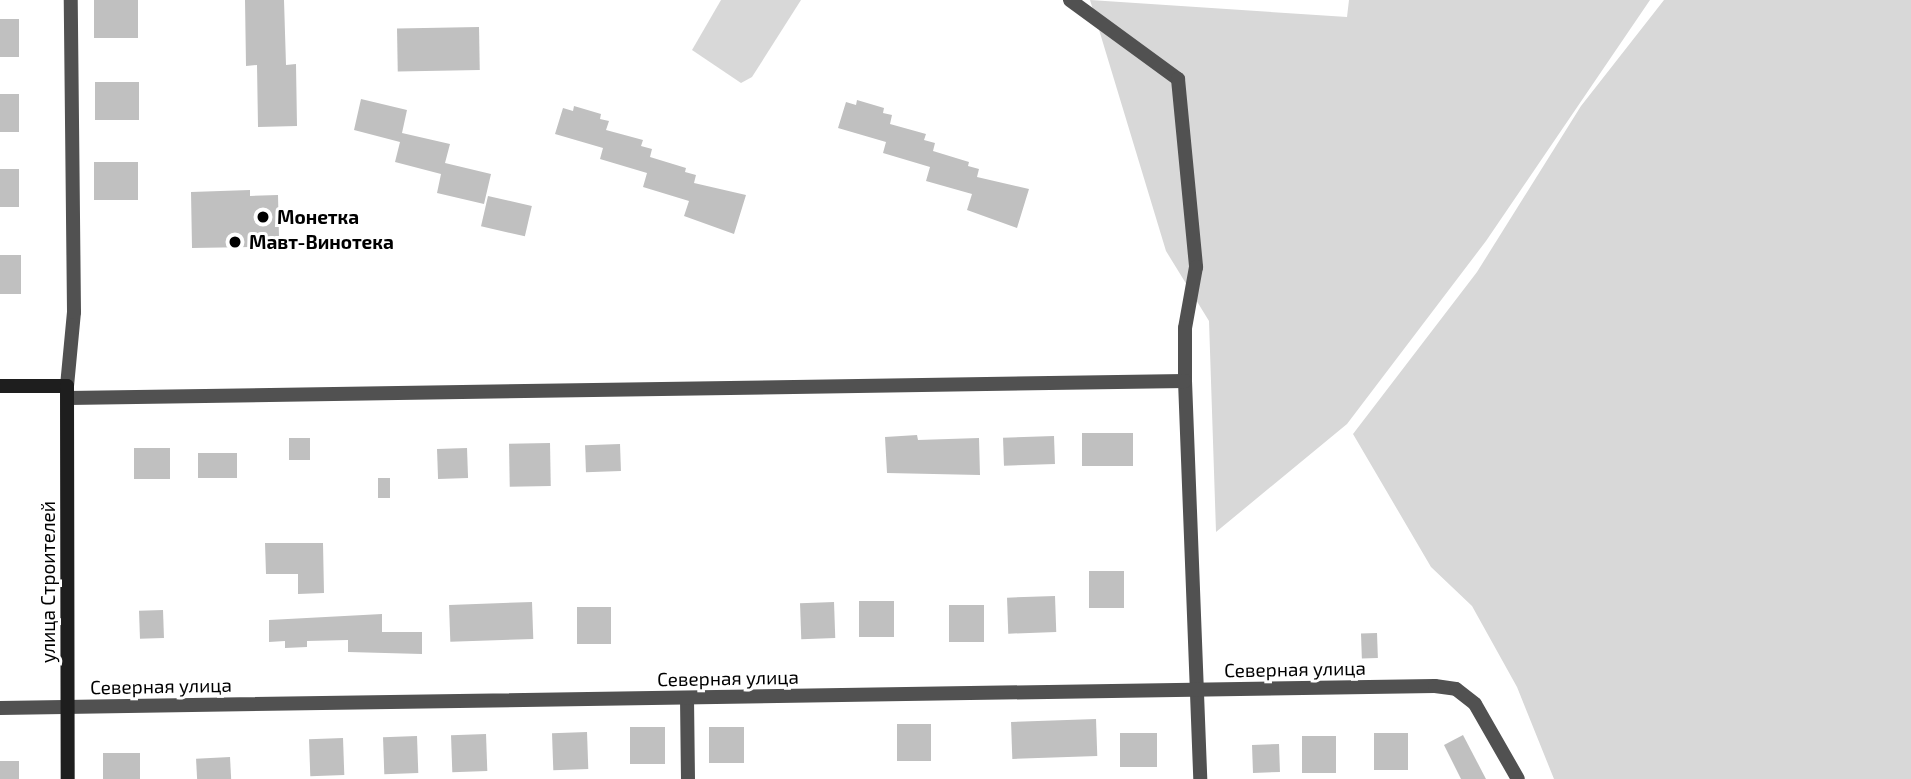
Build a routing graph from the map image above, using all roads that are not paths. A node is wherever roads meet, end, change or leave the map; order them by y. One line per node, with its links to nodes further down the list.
1 (71, 0): 5 (street)
2 (1070, 0): 3 (street)
3 (1185, 381): 5 (street); 6 (street)
4 (0, 386): 5 (street)
5 (67, 392): 8 (street, улица Строителей)
6 (1198, 689): 7 (street, Северная улица); 12 (street); 13 (street, Северная улица)
7 (687, 698): 8 (street, Северная улица); 11 (street)
8 (67, 707): 9 (street, Северная улица); 10 (street, улица Строителей)
9 (0, 708)
10 (68, 779)
11 (688, 779)
12 (1199, 779)
13 (1518, 779)

